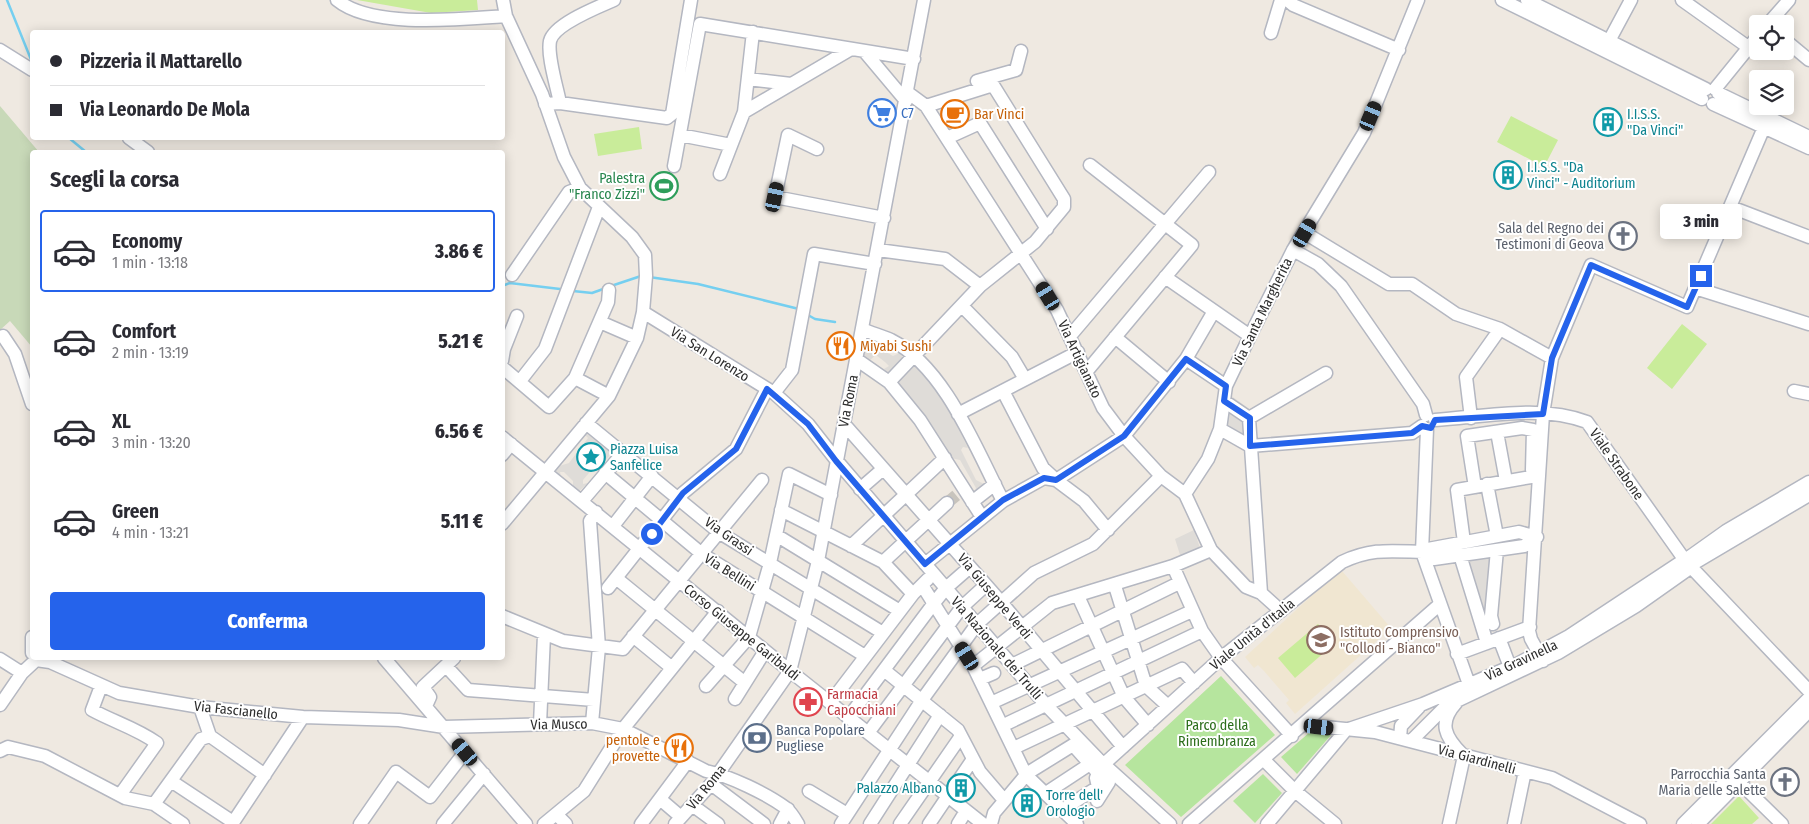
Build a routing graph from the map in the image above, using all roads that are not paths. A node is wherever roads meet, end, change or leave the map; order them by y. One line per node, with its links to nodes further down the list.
1 (337, 0): 15 (street)
2 (503, 0): 15 (street)
3 (614, 0): 33 (street)
4 (691, 0): 33 (street)
5 (924, 0): 26 (street, Via Roma)
6 (1280, 0): 17 (street)
7 (1287, 0): 23 (street)
8 (1418, 0): 23 (street, Via Santa Margherita)
9 (1502, 0): 31 (street)
10 (1527, 0): 18 (street)
11 (1632, 0): 18 (street)
12 (1682, 0): 19 (street)
13 (1789, 0): 14 (street)
14 (1776, 15)
15 (506, 16): 34 (street)
16 (753, 32): 21 (street); 29 (street); 37 (street)
17 (1271, 33)
18 (1609, 41): 31 (street)
19 (1748, 47): 31 (street)
20 (1794, 48): 27 (street)
21 (851, 49): 24 (street); 30 (street)
22 (0, 50): 28 (street)
23 (1399, 50): 55 (street, Via Santa Margherita)
24 (864, 51): 26 (street); 32 (street, Via Artigianato)
25 (1021, 51): 32 (street)
26 (914, 59): 32 (street, Via Roma)
27 (1809, 60)
28 (30, 69)
29 (748, 79): 30 (street); 35 (street)
30 (790, 84): 35 (street)
31 (1711, 95): 36 (street)
32 (914, 100): 39 (street, Via Artigianato); 52 (street, Via Roma); 54 (street)
33 (560, 103): 34 (street)
34 (545, 104): 49 (street)
35 (744, 112): 41 (street)
36 (1765, 122): 38 (street); 42 (street); 51 (street)
37 (680, 135): 41 (street); 46 (street)
38 (1809, 137)
39 (947, 138): 54 (street); 59 (street, Via Artigianato)
40 (132, 140): 44 (street)
41 (731, 145): 48 (street)
42 (1809, 148)
43 (817, 149): 52 (street)
44 (145, 150)
45 (1090, 165): 53 (street)
46 (674, 166)
47 (1209, 172): 53 (street)
48 (720, 174)
49 (580, 188): 50 (street); 61 (street)
50 (599, 207): 68 (street); 90 (street)
51 (1731, 207): 56 (street); 64 (street)
52 (884, 218): 57 (street, Via Roma)
53 (1164, 223): 62 (street); 75 (street)
54 (1047, 229): 59 (street)
55 (1305, 233): 58 (street, Via Santa Margherita); 72 (street)
56 (1809, 237)
57 (878, 250): 60 (street, Via Roma); 63 (street)
58 (1294, 250): 76 (street, Via Santa Margherita); 105 (street)
59 (1021, 252): 63 (street); 75 (street, Via Artigianato)
60 (875, 264): 73 (street, Via Roma); 94 (street)
61 (512, 275)
62 (1165, 277): 67 (street); 77 (street)
63 (980, 286): 66 (street)
64 (1695, 288): 71 (street); 82 (street)
65 (608, 290): 70 (street)
66 (962, 306): 81 (street); 89 (street)
67 (1214, 311): 76 (street); 84 (street)
68 (643, 312): 78 (street); 94 (street, Via San Lorenzo)
69 (517, 316): 79 (street)
70 (600, 322): 78 (street); 88 (street)
71 (1809, 324)
72 (1500, 329): 82 (street); 104 (street)
73 (862, 330): 81 (street); 83 (street, Via Roma)
74 (3, 336): 99 (street)
75 (1070, 336): 80 (street, Via Artigianato)
76 (1250, 336): 93 (street, Via Santa Margherita)
77 (1115, 337): 86 (street); 92 (street)
78 (637, 338): 98 (street)
79 (505, 346)
80 (1078, 352): 86 (street, Via Artigianato); 89 (street)
81 (914, 358): 91 (street); 101 (street)
82 (1552, 358): 102 (street)
83 (856, 359): 91 (street); 107 (street, Via Roma)
84 (1186, 359): 92 (street); 93 (street)
85 (505, 369): 90 (street)
86 (1086, 371): 110 (street, Via Artigianato)
87 (1326, 373): 103 (street)
88 (575, 378): 90 (street); 98 (street)
89 (1025, 379): 95 (street)
90 (520, 381)
91 (889, 382): 114 (street)
92 (1169, 382): 110 (street)
93 (1226, 386): 100 (street, Via Santa Margherita)
94 (770, 391): 115 (street, Via San Lorenzo); 134 (street)
95 (1003, 391): 101 (street); 123 (street)
96 (1794, 391): 97 (street)
97 (1809, 394)
98 (609, 396): 106 (street)
99 (30, 398)
100 (1224, 401): 103 (street); 108 (street, Via Santa Margherita)
101 (958, 414): 126 (street)
102 (1543, 414): 104 (street, Viale Strabone); 149 (street); 166 (street, Viale Strabone)
103 (1250, 418): 112 (street)
104 (1471, 418): 105 (street, Viale Strabone)
105 (1427, 423): 112 (street, Viale Strabone); 160 (street)
106 (586, 424): 113 (street, Via Grassi); 117 (street)
107 (844, 424): 115 (street, Via Roma); 116 (street, Via Giuseppe Verdi)
108 (1220, 429): 112 (street); 131 (street, Via Santa Margherita)
109 (1497, 432): 121 (street); 124 (street); 127 (street)
110 (1124, 436): 120 (street, Via Artigianato); 123 (street)
111 (507, 441): 117 (street, Corso Giuseppe Garibaldi)
112 (1250, 446): 178 (street)
113 (623, 452): 118 (street); 119 (street, Via Grassi)
114 (946, 458): 130 (street); 137 (street)
115 (836, 461): 128 (street, Via Nazionale dei Trulli); 129 (street, Via Roma)
116 (883, 469): 128 (street); 130 (street, Via Giuseppe Verdi)
117 (546, 473): 136 (street, Corso Giuseppe Garibaldi); 145 (street)
118 (605, 473): 133 (street, Via Bellini); 136 (street)
119 (652, 476): 133 (street); 134 (street, Via Grassi)
120 (1161, 476): 131 (street, Via Artigianato); 147 (street)
121 (1532, 477): 124 (street); 149 (street)
122 (762, 480): 150 (street)
123 (1056, 480): 135 (street); 147 (street)
124 (1506, 481): 127 (street)
125 (1809, 482): 166 (street, Via Gravinella)
126 (995, 484): 135 (street); 137 (street)
127 (1481, 486): 152 (street); 154 (street)
128 (860, 489): 141 (street, Via Nazionale dei Trulli)
129 (831, 494): 139 (street); 148 (street, Via Roma)
130 (906, 494): 141 (street); 144 (street, Via Giuseppe Verdi)
131 (1185, 494): 158 (street)
132 (1809, 494): 166 (street, Via Gravinella)
133 (635, 498): 143 (street, Via Bellini); 146 (street)
134 (679, 498): 143 (street); 150 (street, Via Grassi)
135 (1003, 500): 142 (street)
136 (582, 501): 140 (street, Corso Giuseppe Garibaldi)
137 (972, 502): 142 (street)
138 (947, 503): 144 (street)
139 (781, 510): 148 (street); 151 (street)
140 (596, 512): 146 (street, Corso Giuseppe Garibaldi); 208 (street)
141 (883, 515): 153 (street, Via Nazionale dei Trulli); 156 (street)
142 (982, 517): 155 (street)
143 (662, 520): 157 (street); 161 (street, Via Bellini)
144 (929, 520): 153 (street); 155 (street, Via Giuseppe Verdi)
145 (505, 521)
146 (613, 526): 157 (street, Corso Giuseppe Garibaldi)
147 (1108, 530): 181 (street)
148 (824, 532): 156 (street); 163 (street, Via Roma)
149 (1533, 532): 152 (street); 159 (street); 195 (street)
150 (720, 533): 161 (street); 165 (street, Via Grassi)
151 (776, 535): 163 (street); 165 (street)
152 (1497, 536): 154 (street)
153 (906, 541): 164 (street); 169 (street, Via Nazionale dei Trulli)
154 (1464, 542): 160 (street)
155 (950, 544): 168 (street, Via Giuseppe Verdi); 169 (street)
156 (851, 546): 164 (street)
157 (641, 548): 170 (street, Corso Giuseppe Garibaldi); 185 (street)
158 (1210, 550): 167 (street); 178 (street)
159 (1497, 550): 162 (street); 198 (street)
160 (1422, 552): 162 (street); 183 (street); 189 (street, Viale Unità d'Italia)
161 (702, 554): 170 (street); 177 (street, Via Bellini)
162 (1460, 555): 198 (street)
163 (818, 561): 176 (street, Via Roma); 186 (street)
164 (882, 562): 179 (street)
165 (770, 563): 176 (street, Via Grassi); 177 (street)
166 (1688, 563): 215 (street, Via Gravinella); 244 (street, Viale Strabone)
167 (1173, 566): 171 (street); 174 (street)
168 (970, 567): 173 (street, Via Giuseppe Verdi); 175 (street)
169 (929, 569): 172 (street); 175 (street, Via Nazionale dei Trulli)
170 (680, 581): 185 (street); 190 (street, Corso Giuseppe Garibaldi)
171 (1179, 583): 187 (street); 188 (street)
172 (922, 585): 179 (street); 182 (street)
173 (986, 585): 181 (street, Via Giuseppe Verdi); 184 (street)
174 (1115, 586): 180 (street); 187 (street)
175 (946, 588): 182 (street); 184 (street, Via Nazionale dei Trulli)
176 (811, 589): 192 (street, Via Roma); 200 (street, Via Grassi)
177 (763, 592): 192 (street, Via Bellini); 203 (street)
178 (1261, 593): 189 (street)
179 (913, 594): 186 (street)
180 (1078, 596): 196 (street); 197 (street)
181 (1002, 602): 193 (street); 196 (street, Via Giuseppe Verdi)
182 (934, 603): 194 (street); 228 (street)
183 (1439, 606): 213 (street); 270 (street)
184 (962, 607): 193 (street, Via Nazionale dei Trulli); 194 (street)
185 (656, 610): 202 (street); 205 (street)
186 (900, 611): 200 (street)
187 (1122, 611): 197 (street); 204 (street)
188 (1192, 611): 199 (street); 204 (street)
189 (1281, 611): 216 (street, Viale Unità d'Italia)
190 (718, 612): 203 (street, Corso Giuseppe Garibaldi); 205 (street)
191 (505, 617): 201 (street)
192 (804, 618): 214 (street, Via Bellini); 229 (street, Via Roma)
193 (977, 624): 207 (street); 209 (street, Via Nazionale dei Trulli)
194 (948, 625): 207 (street); 237 (street)
195 (1530, 625): 198 (street); 206 (street); 215 (street)
196 (1021, 626): 209 (street); 210 (street, Via Giuseppe Verdi)
197 (1091, 626): 210 (street); 212 (street)
198 (1488, 626): 206 (street)
199 (1202, 631): 216 (street); 221 (street)
200 (883, 633): 214 (street)
201 (544, 634): 208 (street); 245 (street)
202 (633, 636): 208 (street); 227 (street)
203 (749, 637): 211 (street, Corso Giuseppe Garibaldi); 224 (street)
204 (1131, 639): 212 (street); 221 (street)
205 (694, 641): 224 (street); 227 (street)
206 (1493, 641): 213 (street); 226 (street)
207 (960, 645): 225 (street); 250 (street)
208 (599, 646): 249 (street)
209 (996, 647): 223 (street, Via Nazionale dei Trulli); 225 (street)
210 (1041, 650): 223 (street); 230 (street, Via Giuseppe Verdi)
211 (765, 651): 229 (street, Corso Giuseppe Garibaldi); 235 (street)
212 (1103, 652): 230 (street); 233 (street)
213 (1457, 654): 242 (street)
214 (865, 656): 252 (street)
215 (1541, 657): 226 (street, Via Gravinella); 242 (street, Via Gravinella)
216 (1221, 658): 236 (street, Viale Unità d'Italia); 277 (street)
217 (0, 659): 231 (street)
218 (32, 660): 231 (street)
219 (44, 660): 239 (street, Via Fascianello)
220 (386, 660): 257 (street)
221 (1138, 661): 233 (street); 241 (street)
222 (450, 662): 245 (street); 257 (street)
223 (1012, 665): 238 (street, Via Nazionale dei Trulli)
224 (724, 666): 235 (street); 240 (street)
225 (973, 666): 234 (street)
226 (1510, 667): 242 (street, Via Gravinella)
227 (672, 668): 272 (street)
228 (884, 670): 237 (street); 264 (street)
229 (790, 671): 252 (street, Corso Giuseppe Garibaldi); 294 (street, Via Roma)
230 (1060, 672): 238 (street); 243 (street, Via Giuseppe Verdi)
231 (22, 673): 255 (street)
232 (994, 673): 234 (street)
233 (1113, 673): 243 (street); 246 (street)
234 (980, 679): 253 (street)
235 (744, 683): 248 (street)
236 (1194, 683): 241 (street); 258 (street, Viale Unità d'Italia)
237 (904, 685): 250 (street); 274 (street)
238 (1030, 685): 253 (street); 256 (street, Via Nazionale dei Trulli)
239 (101, 686): 259 (street, Via Fascianello); 302 (street)
240 (706, 686)
241 (1146, 686): 246 (street); 258 (street)
242 (1470, 689): 251 (street, Via Gravinella); 254 (street, Via Gravinella)
243 (1076, 690): 256 (street); 260 (street, Via Giuseppe Verdi)
244 (1809, 691)
245 (541, 696): 249 (street); 267 (street)
246 (1124, 697): 260 (street); 269 (street)
247 (1809, 698): 296 (street)
248 (735, 699)
249 (594, 700): 265 (street)
250 (922, 700): 262 (street); 281 (street)
251 (1459, 700): 278 (street, Via Gravinella); 284 (street)
252 (830, 703): 264 (street, Corso Giuseppe Garibaldi)
253 (991, 703): 291 (street)
254 (1423, 704): 273 (street, Via Gravinella); 278 (street)
255 (0, 705)
256 (1046, 705): 266 (street); 268 (street, Via Nazionale dei Trulli)
257 (426, 706): 271 (street)
258 (1168, 706): 269 (street, Viale Unità d'Italia)
259 (200, 707): 263 (street, Via Fascianello); 275 (street)
260 (1094, 711): 268 (street); 280 (street, Via Giuseppe Verdi)
261 (1809, 711): 296 (street)
262 (940, 715): 276 (street); 288 (street)
263 (303, 717): 271 (street, Via Fascianello); 293 (street)
264 (848, 718): 274 (street, Corso Giuseppe Garibaldi)
265 (592, 722): 267 (street, Via Musco); 272 (street, Via Musco)
266 (1008, 723)
267 (540, 724): 271 (street, Via Musco)
268 (1064, 724): 279 (street); 289 (street, Via Nazionale dei Trulli)
269 (1148, 725): 280 (street, Viale Unità d'Italia)
270 (1305, 725): 273 (street, Via Giardinelli); 277 (street)
271 (444, 727): 283 (street)
272 (623, 729): 287 (street, Via Musco); 312 (street)
273 (1346, 730): 278 (street, Via Giardinelli); 301 (street)
274 (868, 733): 281 (street, Corso Giuseppe Garibaldi)
275 (210, 736): 293 (street); 297 (street)
276 (961, 736): 285 (street); 298 (street)
277 (1292, 736): 286 (street)
278 (1406, 740): 284 (street, Via Giardinelli)
279 (1018, 746)
280 (1122, 747): 289 (street, Viale Unità d'Italia)
281 (889, 749): 288 (street, Corso Giuseppe Garibaldi); 316 (street)
282 (0, 751): 302 (street)
283 (465, 752): 292 (street); 319 (street)
284 (1464, 756): 290 (street, Via Giardinelli); 340 (street)
285 (973, 759): 303 (street); 305 (street)
286 (1264, 760): 301 (street); 337 (street)
287 (688, 761): 294 (street, Via Musco); 304 (street)
288 (908, 765): 298 (street, Corso Giuseppe Garibaldi); 329 (street)
289 (1097, 767): 291 (street); 295 (street, Via Nazionale dei Trulli); 300 (street); 309 (street)
290 (1525, 771): 315 (street, Via Giardinelli); 341 (street)
291 (1028, 773): 305 (street); 335 (street)
292 (484, 774): 320 (street); 321 (street)
293 (265, 775): 317 (street)
294 (715, 779): 308 (street, Via Roma); 310 (street, Via Musco); 313 (street)
295 (1112, 779): 306 (street); 336 (street, Via Nazionale dei Trulli)
296 (1736, 779): 343 (street); 344 (street); 345 (street)
297 (171, 781): 307 (street); 317 (street)
298 (929, 781): 303 (street, Corso Giuseppe Garibaldi); 330 (street)
299 (810, 791): 316 (street)
300 (1049, 791)
301 (1295, 791): 338 (street); 339 (street)
302 (120, 796): 307 (street)
303 (947, 796): 311 (street, Corso Giuseppe Garibaldi); 331 (street)
304 (660, 800): 314 (street); 324 (street)
305 (1004, 800): 334 (street)
306 (1097, 801)
307 (154, 804): 318 (street)
308 (692, 805): 314 (street, Via Roma); 325 (street)
309 (1068, 806)
310 (788, 810): 327 (street); 328 (street, Via Musco)
311 (966, 811): 332 (street); 333 (street, Corso Giuseppe Garibaldi)
312 (556, 814): 322 (street); 323 (street)
313 (747, 819): 326 (street)
314 (678, 820)
315 (1621, 820): 342 (street, Via Giardinelli)
316 (843, 821)
317 (232, 823)
318 (183, 824)
319 (360, 824)
320 (443, 824)
321 (526, 824)
322 (544, 824)
323 (566, 824)
324 (641, 824)
325 (718, 824)
326 (764, 824)
327 (780, 824)
328 (798, 824)
329 (870, 824)
330 (900, 824)
331 (929, 824)
332 (958, 824)
333 (983, 824)
334 (990, 824)
335 (1077, 824)
336 (1170, 824)
337 (1189, 824)
338 (1267, 824)
339 (1335, 824)
340 (1449, 824)
341 (1514, 824)
342 (1640, 824)
343 (1683, 824)
344 (1698, 824)
345 (1782, 824)

